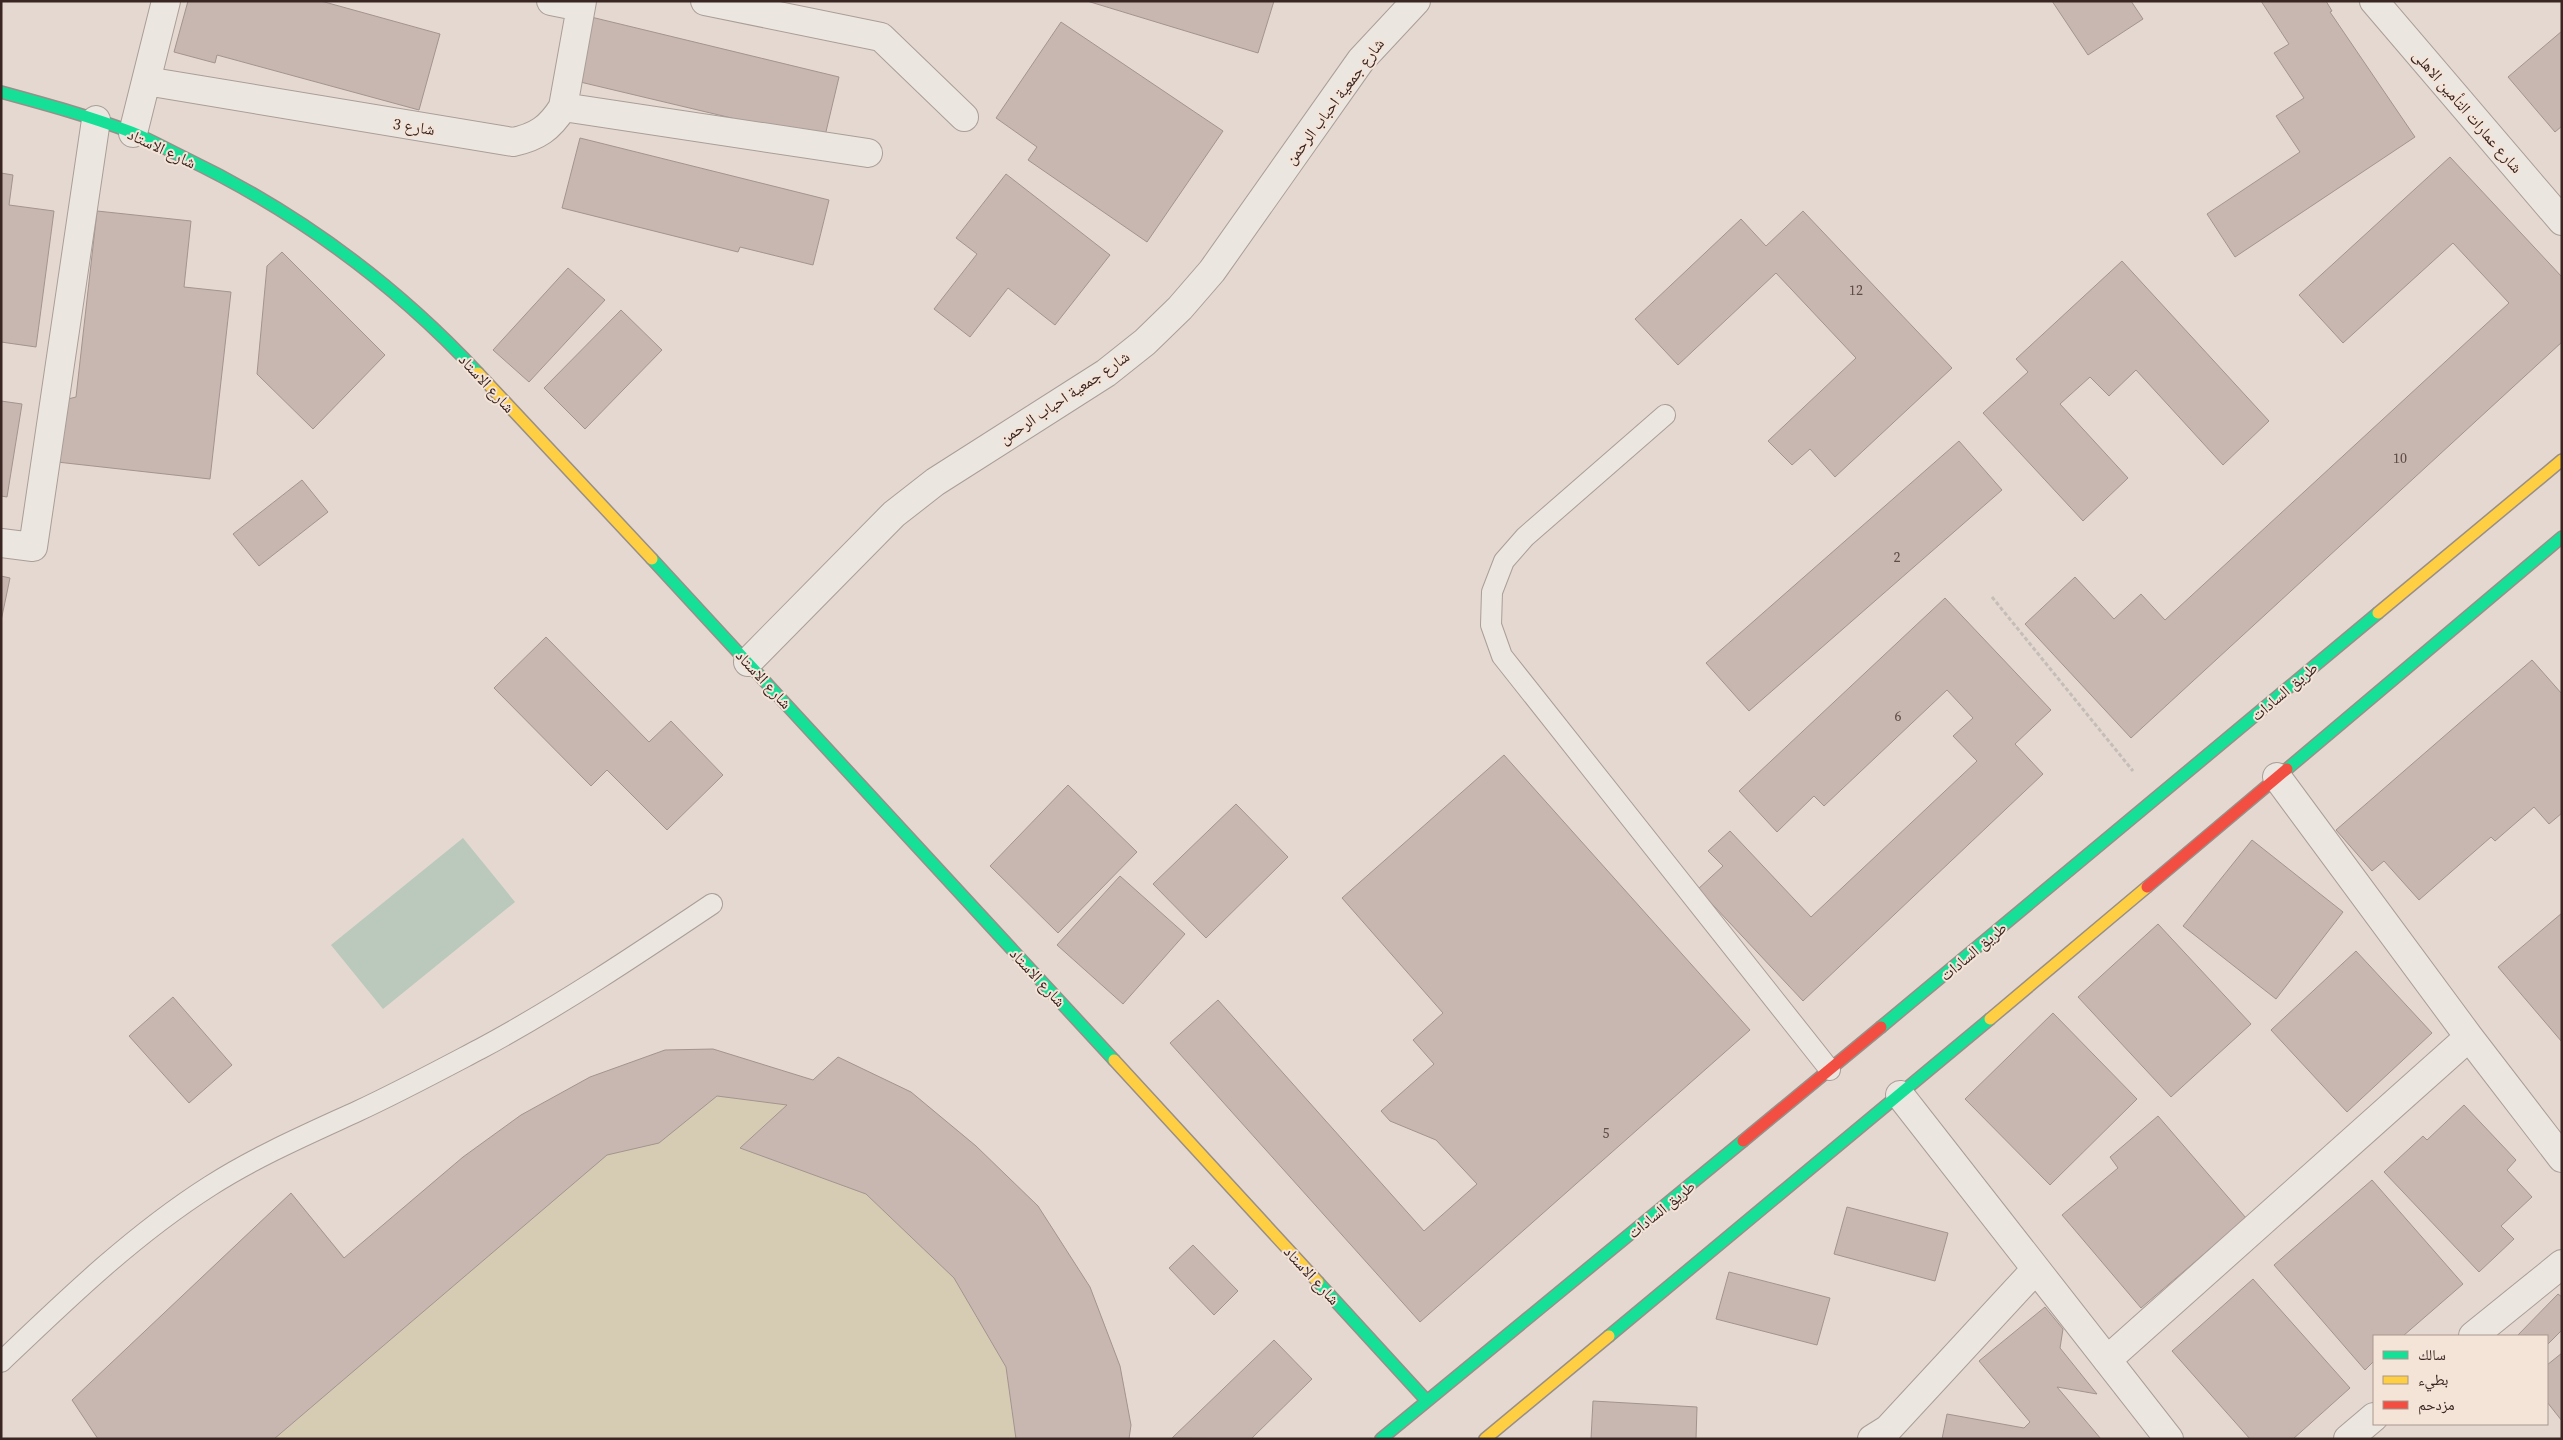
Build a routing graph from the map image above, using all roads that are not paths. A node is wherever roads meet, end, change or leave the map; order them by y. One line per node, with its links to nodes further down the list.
1 (166, 1): 7 (street)
2 (551, 1): 6 (street)
3 (705, 1): 10 (street)
4 (2374, 1): 14 (street, شارع عمارات التأمين الاهلى)
5 (1414, 2): 19 (street, شارع جمعية احباب الرحمن)
6 (581, 4): 9 (street, شارع 3)
7 (146, 81): 9 (street, شارع 3); 12 (street)
8 (1, 92): 11 (main road, شارع الاستاد)
9 (563, 107): 13 (street)
10 (964, 117)
11 (96, 120): 12 (main road, شارع الاستاد); 18 (street)
12 (133, 133): 19 (main road, شارع الاستاد)
13 (868, 153)
14 (2562, 222)
15 (1665, 415): 23 (lane)
16 (2562, 460): 23 (main road, طريق السادات)
17 (2562, 537): 20 (main road)
18 (1, 543)
19 (748, 662): 31 (main road, شارع الاستاد)
20 (2277, 777): 22 (street); 24 (main road)
21 (712, 904): 30 (lane)
22 (2469, 1037): 25 (street); 29 (street)
23 (1830, 1070): 31 (main road, طريق السادات)
24 (1900, 1094): 27 (street); 33 (main road)
25 (2562, 1158)
26 (2562, 1264): 28 (street)
27 (2036, 1269): 29 (street); 35 (street)
28 (2475, 1335)
29 (2107, 1360): 36 (street)
30 (1, 1362)
31 (1427, 1400): 34 (main road, طريق السادات)
32 (2373, 1418): 37 (street)
33 (1493, 1436)
34 (1381, 1439)
35 (1872, 1439)
36 (2169, 1439)
37 (2348, 1439)

